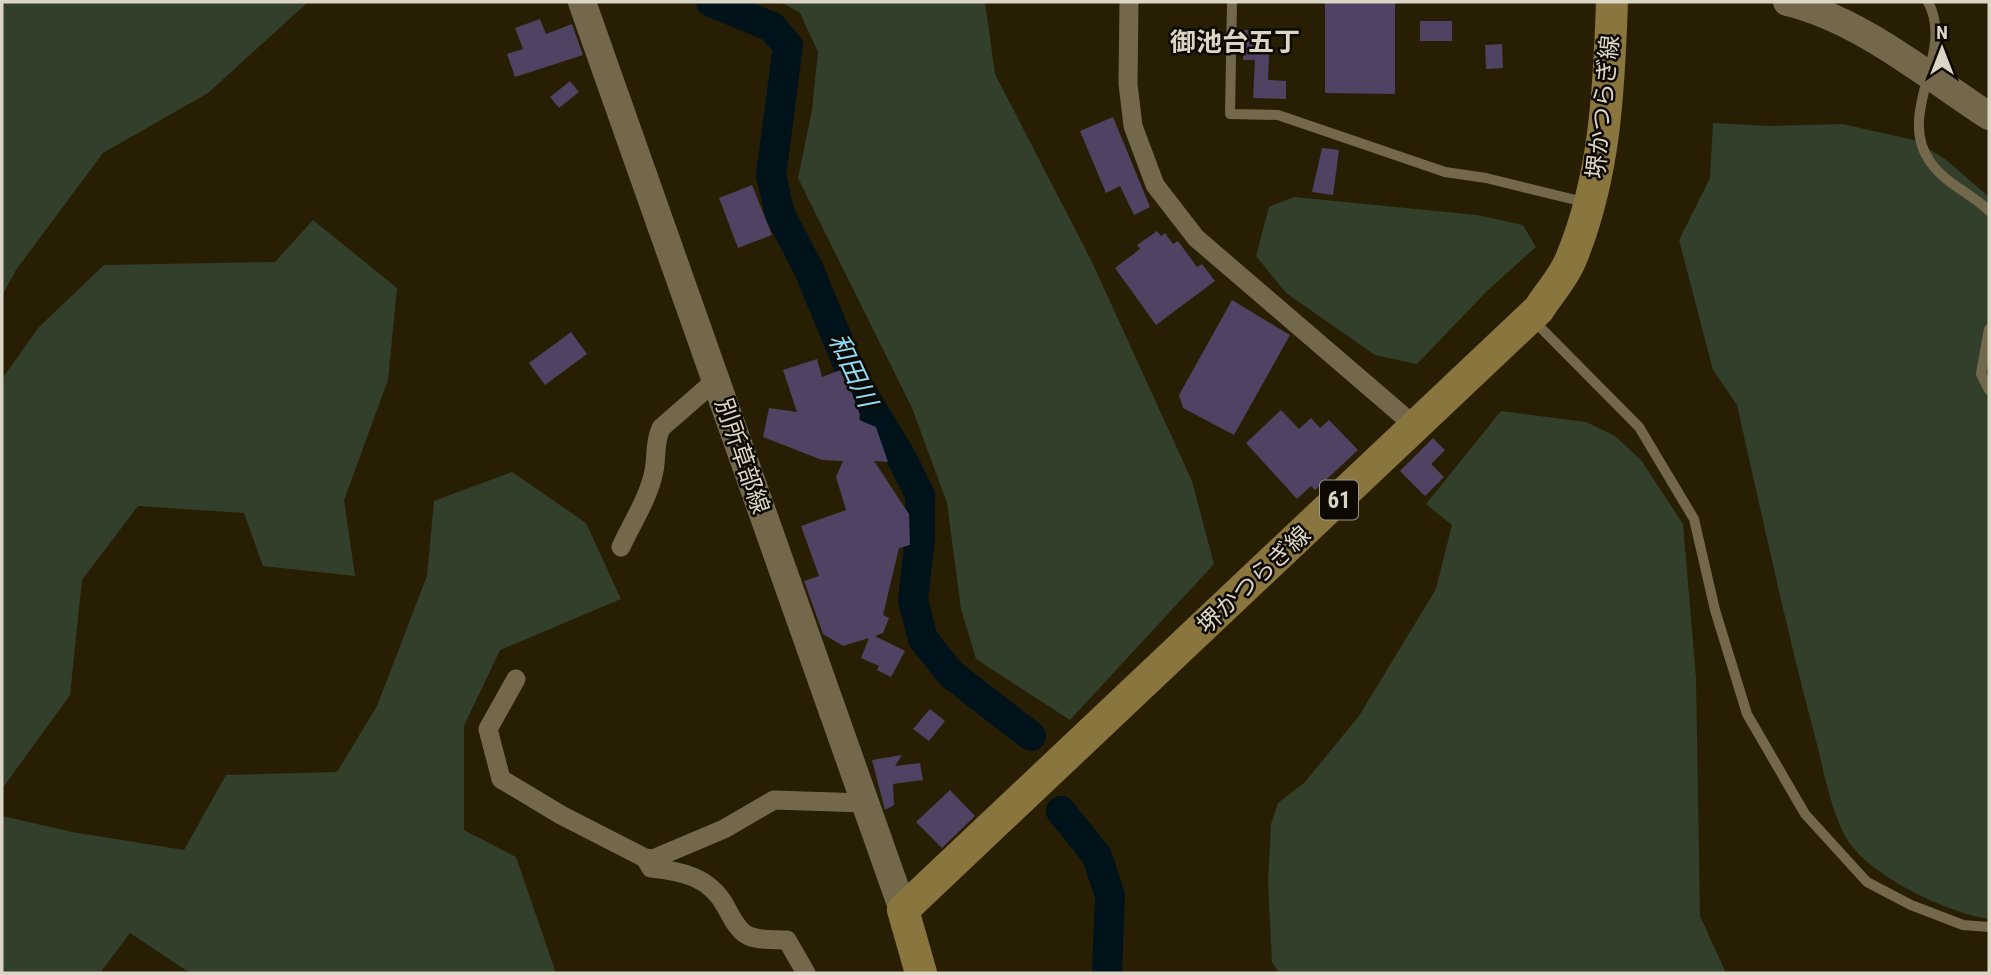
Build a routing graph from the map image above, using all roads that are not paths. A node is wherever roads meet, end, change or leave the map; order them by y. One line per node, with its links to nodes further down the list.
1 (582, 2): 12 (main road, 別所草部線)
2 (1129, 2): 14 (street)
3 (1232, 2): 8 (lane)
4 (1612, 2): 8 (main road, 堺かつらぎ線 / 61)
5 (1787, 2): 7 (main road)
6 (1928, 2): 9 (lane)
7 (1989, 116)
8 (1590, 203): 10 (main road, 堺かつらぎ線 / 61)
9 (1989, 211)
10 (1530, 317): 14 (main road, 堺かつらぎ線 / 61); 20 (lane)
11 (1989, 329): 13 (lane)
12 (716, 380): 15 (street); 17 (main road, 別所草部線)
13 (1989, 390)
14 (1416, 427): 19 (main road, 堺かつらぎ線 / 61)
15 (621, 547)
16 (516, 680): 18 (street)
17 (866, 803): 18 (street); 19 (main road, 別所草部線)
18 (645, 858): 21 (street)
19 (903, 909): 22 (main road)
20 (1989, 927)
21 (806, 973)
22 (920, 973)

